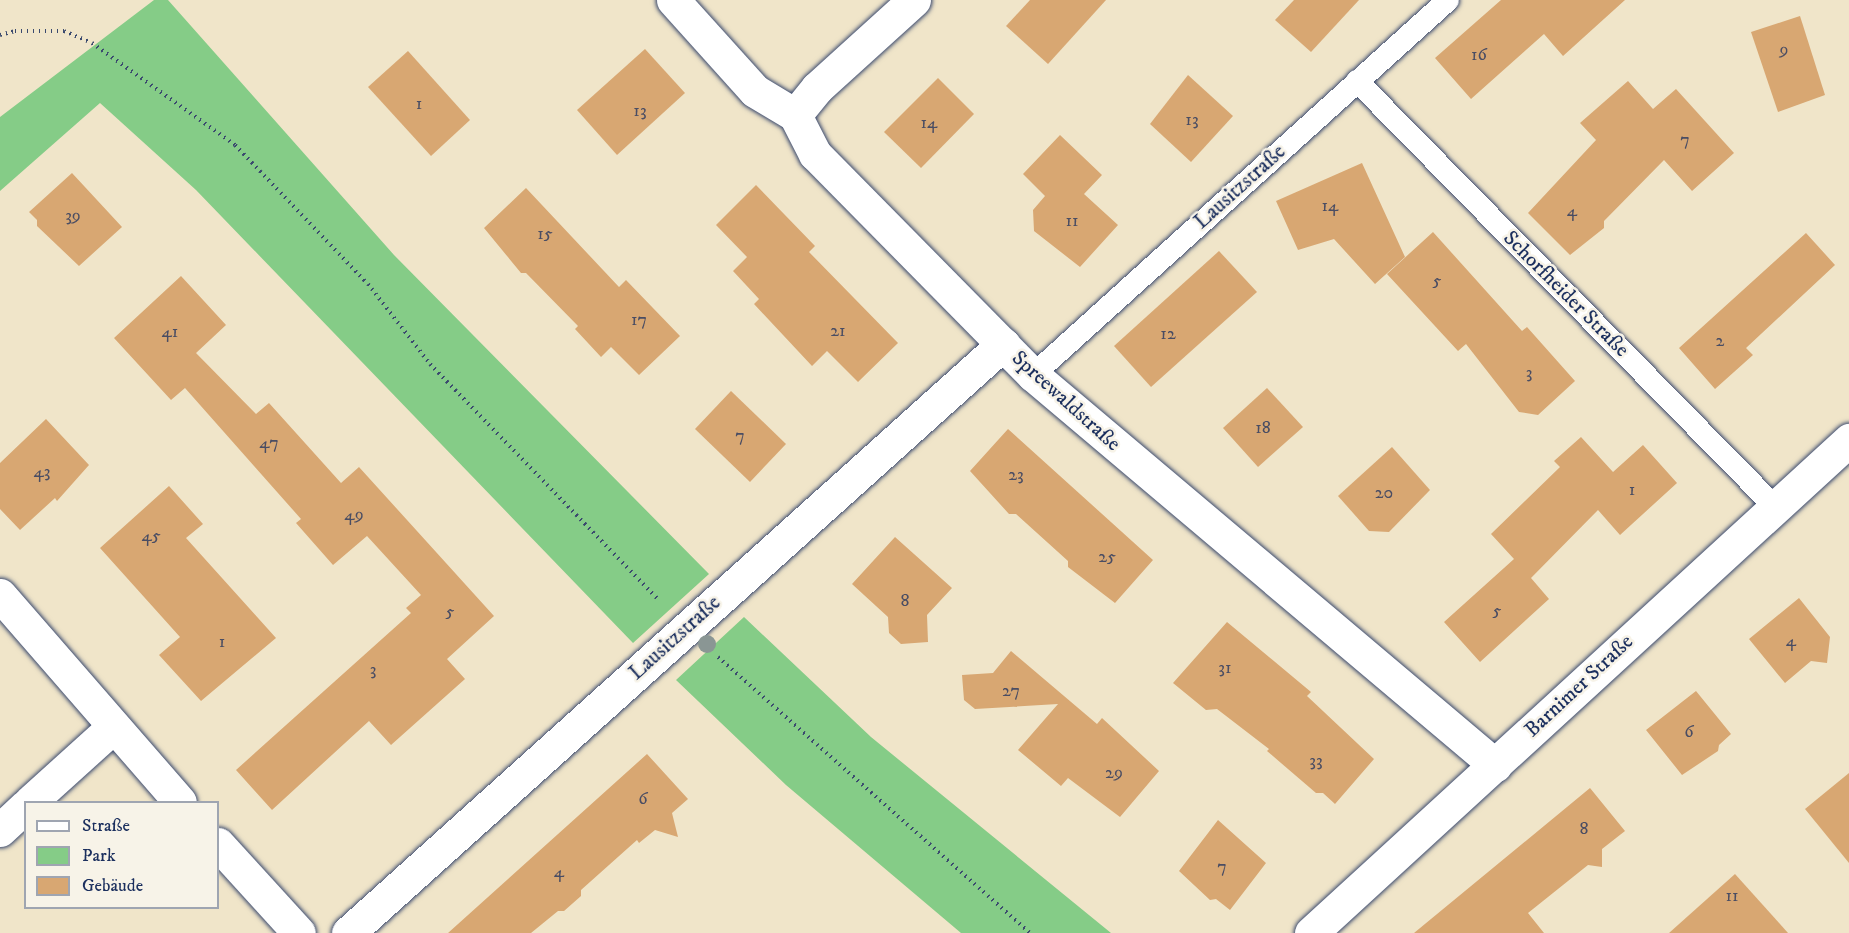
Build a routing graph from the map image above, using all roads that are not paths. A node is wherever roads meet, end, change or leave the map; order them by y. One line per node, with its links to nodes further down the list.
1 (673, 0): 5 (street)
2 (914, 0): 5 (street)
3 (1448, 0): 4 (lane, Lausitzstraße)
4 (1357, 81): 7 (lane, Lausitzstraße); 9 (lane, Schorfheider Straße)
5 (795, 115): 6 (street, Spreewaldstraße)
6 (1003, 344): 7 (street, Spreewaldstraße); 19 (street, Lausitzstraße)
7 (1034, 375): 12 (street, Spreewaldstraße)
8 (1849, 440): 9 (street, Barnimer Straße)
9 (1774, 506): 12 (street, Barnimer Straße)
10 (0, 595): 11 (street)
11 (112, 728): 13 (street); 14 (street)
12 (1495, 765): 20 (street, Barnimer Straße)
13 (31, 801)
14 (179, 801)
15 (24, 808): 16 (street)
16 (0, 830)
17 (219, 845): 18 (street)
18 (299, 933)
19 (348, 933)
20 (1311, 933)

